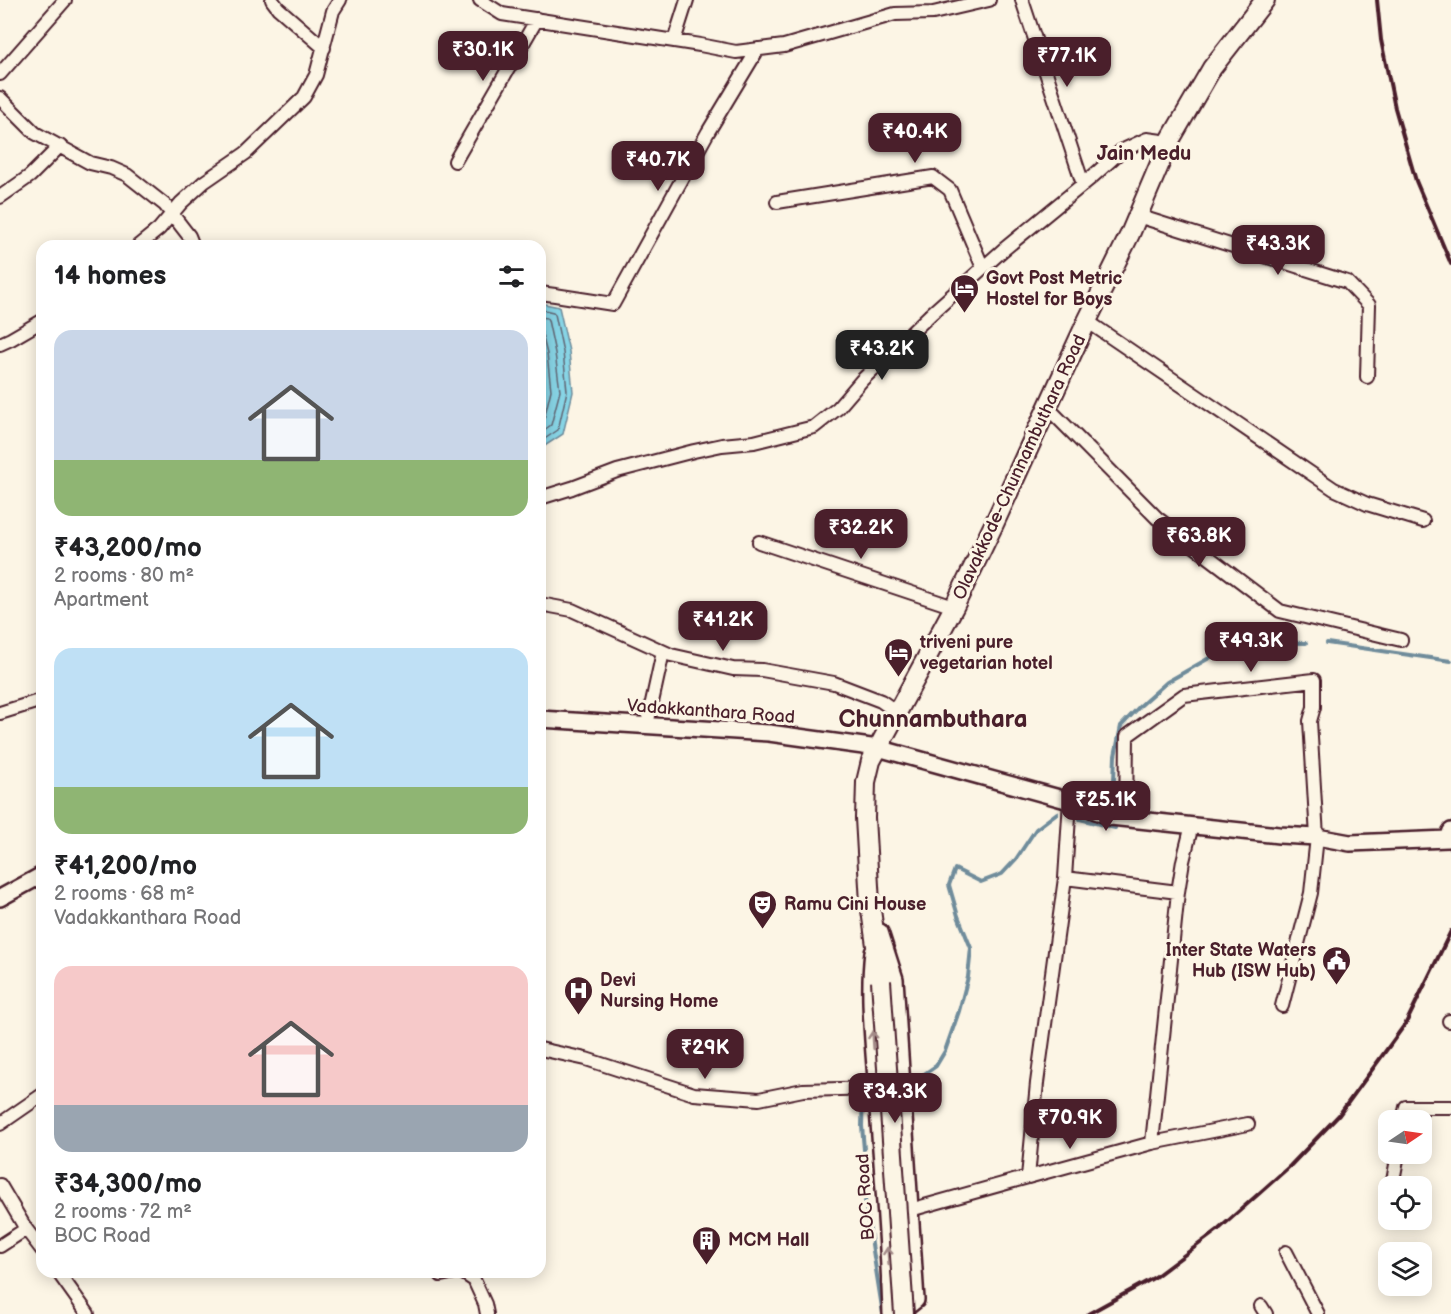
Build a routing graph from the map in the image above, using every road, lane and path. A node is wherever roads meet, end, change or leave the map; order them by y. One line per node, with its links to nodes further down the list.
1 (65, 0): 13 (street)
2 (272, 0): 11 (street)
3 (340, 0): 11 (street)
4 (687, 0): 10 (street)
5 (988, 0): 12 (street)
6 (1022, 0): 18 (street)
7 (1265, 0): 15 (main road, Olavakkode-Chunnambuthara Road)
8 (486, 2): 9 (street)
9 (537, 19): 10 (street); 17 (street)
10 (674, 41): 12 (street)
11 (324, 48): 21 (street)
12 (758, 49): 26 (street)
13 (0, 74)
14 (0, 98): 16 (street)
15 (1169, 142): 18 (street); 22 (main road, Olavakkode-Chunnambuthara Road)
16 (60, 146): 19 (street); 21 (street)
17 (455, 161)
18 (1083, 184): 25 (street)
19 (0, 197)
20 (777, 202): 25 (street)
21 (173, 214): 23 (street); 24 (street)
22 (1138, 216): 27 (main road, Olavakkode-Chunnambuthara Road); 30 (street)
23 (145, 240)
24 (191, 240)
25 (983, 267): 32 (street)
26 (546, 293)
27 (1087, 321): 31 (main road, Olavakkode-Chunnambuthara Road); 33 (street)
28 (36, 324): 29 (street)
29 (0, 344)
30 (1367, 377)
31 (1048, 408): 36 (main road, Olavakkode-Chunnambuthara Road); 37 (street)
32 (546, 496)
33 (1423, 521)
34 (759, 542): 36 (street)
35 (546, 605): 38 (street)
36 (954, 607): 41 (main road, Olavakkode-Chunnambuthara Road)
37 (1401, 640)
38 (663, 651): 41 (street); 43 (street)
39 (36, 702): 40 (street)
40 (0, 713)
41 (898, 713): 44 (main road, Olavakkode-Chunnambuthara Road)
42 (546, 718): 43 (street, Vadakkanthara Road)
43 (647, 726): 44 (street, Vadakkanthara Road)
44 (878, 748): 45 (street, Vadakkanthara Road); 54 (main road, Olavakkode-Chunnambuthara Road)
45 (1070, 801): 46 (street, Vadakkanthara Road); 51 (street)
46 (1126, 818): 47 (street, Vadakkanthara Road); 49 (street)
47 (1192, 825): 49 (street, Vadakkanthara Road); 52 (street)
48 (1451, 831): 49 (street, Vadakkanthara Road)
49 (1317, 837): 56 (street)
50 (36, 877): 53 (street)
51 (1065, 878): 52 (street); 65 (street)
52 (1178, 892): 64 (street)
53 (0, 898)
54 (870, 903): 55 (main road, Olavakkode-Chunnambuthara Road); 67 (street)
55 (875, 933): 58 (street, BOC Road, one-way to 55); 78 (main road, Olavakkode-Chunnambuthara Road, bridge)
56 (1282, 1006)
57 (546, 1050): 58 (street)
58 (876, 1088): 76 (street, BOC Road, one-way to 58)
59 (36, 1099): 62 (street)
60 (1451, 1107): 61 (street)
61 (1405, 1110)
62 (0, 1124)
63 (1248, 1124): 64 (street)
64 (1152, 1143): 65 (street)
65 (1028, 1177): 67 (street)
66 (0, 1185): 68 (street)
67 (910, 1209): 77 (street)
68 (26, 1228): 69 (street); 70 (street)
69 (36, 1242)
70 (0, 1246)
71 (1286, 1252): 79 (street)
72 (62, 1278): 74 (street)
73 (471, 1278): 75 (street)
74 (88, 1314)
75 (488, 1314)
76 (891, 1314)
77 (899, 1314)
78 (904, 1314)
79 (1318, 1314)

